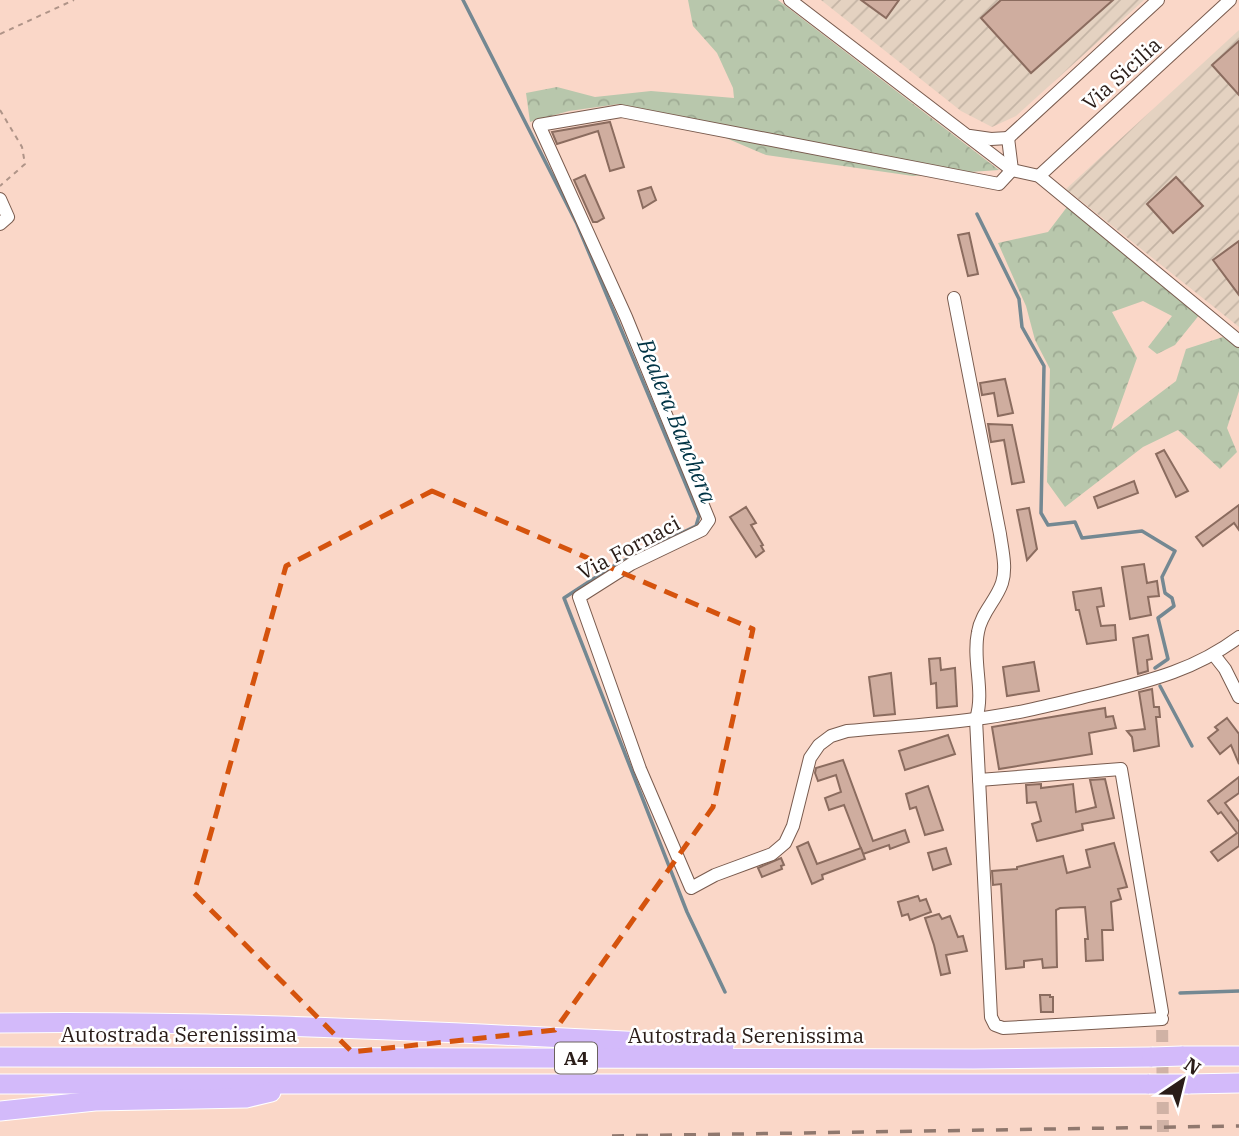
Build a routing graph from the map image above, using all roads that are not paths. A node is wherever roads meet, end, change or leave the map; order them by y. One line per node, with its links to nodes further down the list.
1 (790, 0): 4 (street)
2 (1158, 0): 5 (street, Via Sicilia)
3 (1230, 0): 7 (street, Via Sicilia)
4 (969, 136): 5 (street); 6 (street)
5 (1008, 138): 6 (street)
6 (1012, 170): 7 (street); 15 (street, Via Fornaci)
7 (1039, 176): 11 (street)
8 (0, 199): 9 (street)
9 (0, 223)
10 (954, 298): 15 (street)
11 (1239, 341)
12 (1239, 637): 13 (street)
13 (1214, 655): 14 (street); 15 (street)
14 (1239, 696)
15 (976, 719): 16 (street)
16 (979, 780): 16 (street)
17 (0, 1021): 20 (highway)
18 (1239, 1056): 20 (highway, Autostrada Serenissima / A4, bridge)
19 (0, 1057): 20 (highway, Autostrada Serenissima / A4)
20 (974, 1059)
21 (1239, 1083): 23 (highway, A4, bridge)
22 (0, 1084): 23 (highway, A4)
23 (302, 1084): 24 (highway)
24 (0, 1111)

